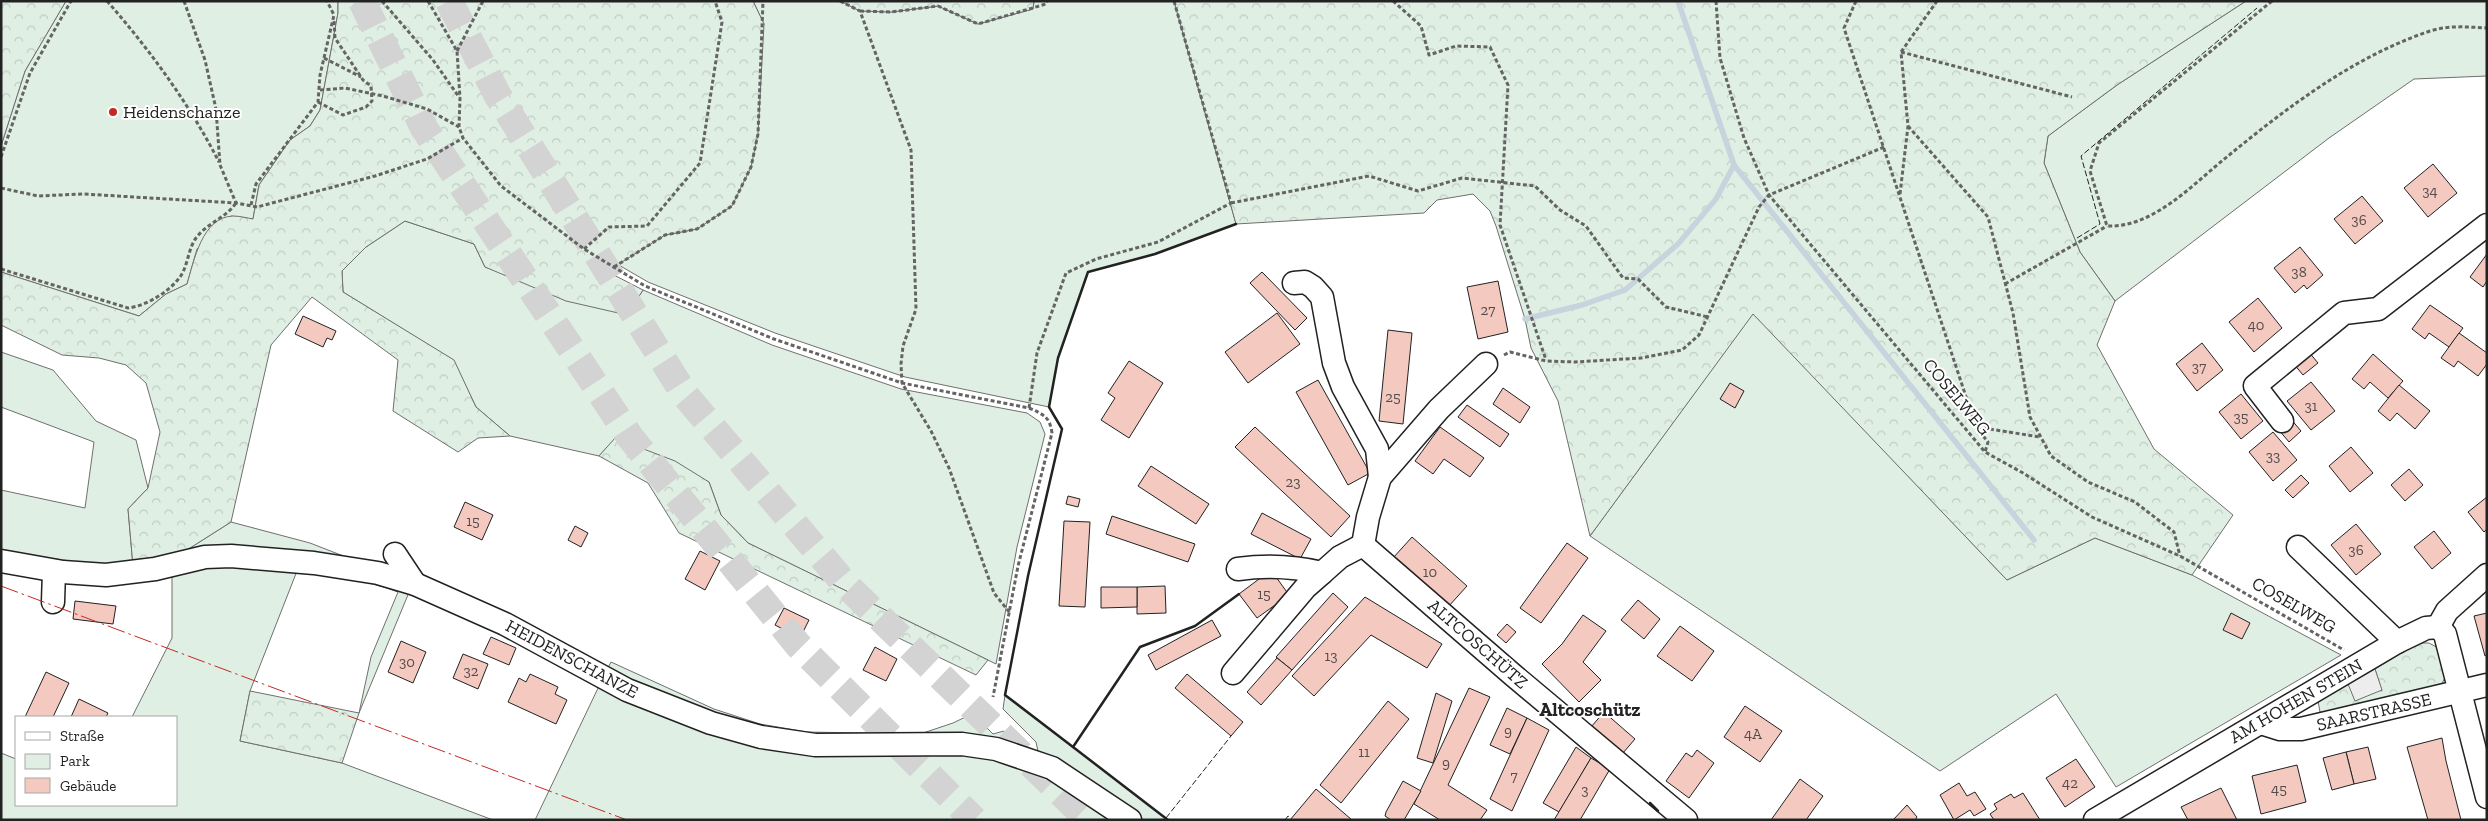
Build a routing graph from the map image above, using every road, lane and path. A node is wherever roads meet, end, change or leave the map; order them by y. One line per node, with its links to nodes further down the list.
1 (71, 1): 34 (path)
2 (107, 1): 35 (path)
3 (184, 1): 35 (path)
4 (327, 1): 19 (path)
5 (382, 1): 28 (path)
6 (428, 1): 21 (path)
7 (483, 1): 21 (path)
8 (715, 1): 45 (path)
9 (763, 1): 46 (path)
10 (840, 1): 18 (path)
11 (1047, 1): 18 (path)
12 (1174, 1): 41 (path)
13 (1393, 1): 36 (path)
14 (1716, 1): 38 (path, COSELWEG)
15 (1856, 1): 33 (path)
16 (1937, 1): 22 (path)
17 (2272, 1): 44 (path)
18 (860, 10): 54 (path)
19 (334, 16): 23 (path); 24 (path)
20 (2487, 28): 44 (path)
21 (457, 51): 28 (path)
22 (1901, 52): 27 (path); 30 (path)
23 (324, 58): 24 (path); 25 (path)
24 (362, 78): 26 (path)
25 (320, 90): 26 (path); 29 (path)
26 (372, 96): 29 (path); 31 (path)
27 (2072, 97)
28 (460, 98): 31 (path)
29 (318, 102): 42 (path)
30 (1908, 126): 39 (path); 49 (path)
31 (459, 127): 32 (path)
32 (463, 138): 42 (path); 45 (path)
33 (1884, 147): 38 (path); 39 (path)
34 (1, 157)
35 (220, 165): 40 (path)
36 (1501, 182): 41 (path); 50 (path); 52 (path)
37 (1, 188): 40 (path)
38 (1770, 195): 50 (path); 59 (path, COSELWEG)
39 (1900, 195): 57 (path)
40 (236, 203): 42 (path); 47 (path)
41 (1231, 203): 55 (path)
42 (250, 206)
43 (2487, 225): 56 (street)
44 (2107, 226): 49 (path)
45 (584, 249): 46 (path)
46 (614, 268): 54 (path)
47 (1, 269)
48 (1294, 283): 60 (street)
49 (2006, 284): 58 (path)
50 (1708, 317): 52 (path)
51 (1510, 352): 52 (path)
52 (1546, 361)
53 (1486, 364): 60 (street)
54 (902, 384): 55 (path); 72 (path)
55 (1029, 408): 72 (path)
56 (2282, 421)
57 (1976, 427): 58 (path); 59 (path)
58 (2041, 437): 64 (path)
59 (1984, 452): 64 (path, COSELWEG)
60 (1380, 477): 61 (street)
61 (1363, 545): 68 (street); 83 (street, ALTCOSCHÜTZ)
62 (2298, 546): 74 (street)
63 (395, 554): 70 (street)
64 (2180, 556): 75 (path, COSELWEG)
65 (1, 561): 67 (street, HEIDENSCHANZE)
66 (1238, 569): 68 (street)
67 (54, 571): 70 (street, HEIDENSCHANZE); 71 (street)
68 (1322, 572): 76 (street)
69 (2487, 575): 73 (street)
70 (415, 584): 82 (street, HEIDENSCHANZE)
71 (53, 602)
72 (1010, 614): 79 (path)
73 (2438, 627): 74 (street, AM HOHEN STEIN); 78 (street)
74 (2396, 642): 80 (street, AM HOHEN STEIN)
75 (2350, 654)
76 (1233, 673)
77 (2487, 685): 78 (street, SAARSTRASSE)
78 (2460, 691): 80 (street, SAARSTRASSE); 81 (street)
79 (993, 697)
80 (2261, 723): 84 (street, AM HOHEN STEIN)
81 (2487, 797)
82 (1130, 820)
83 (1686, 820)
84 (2095, 820)

